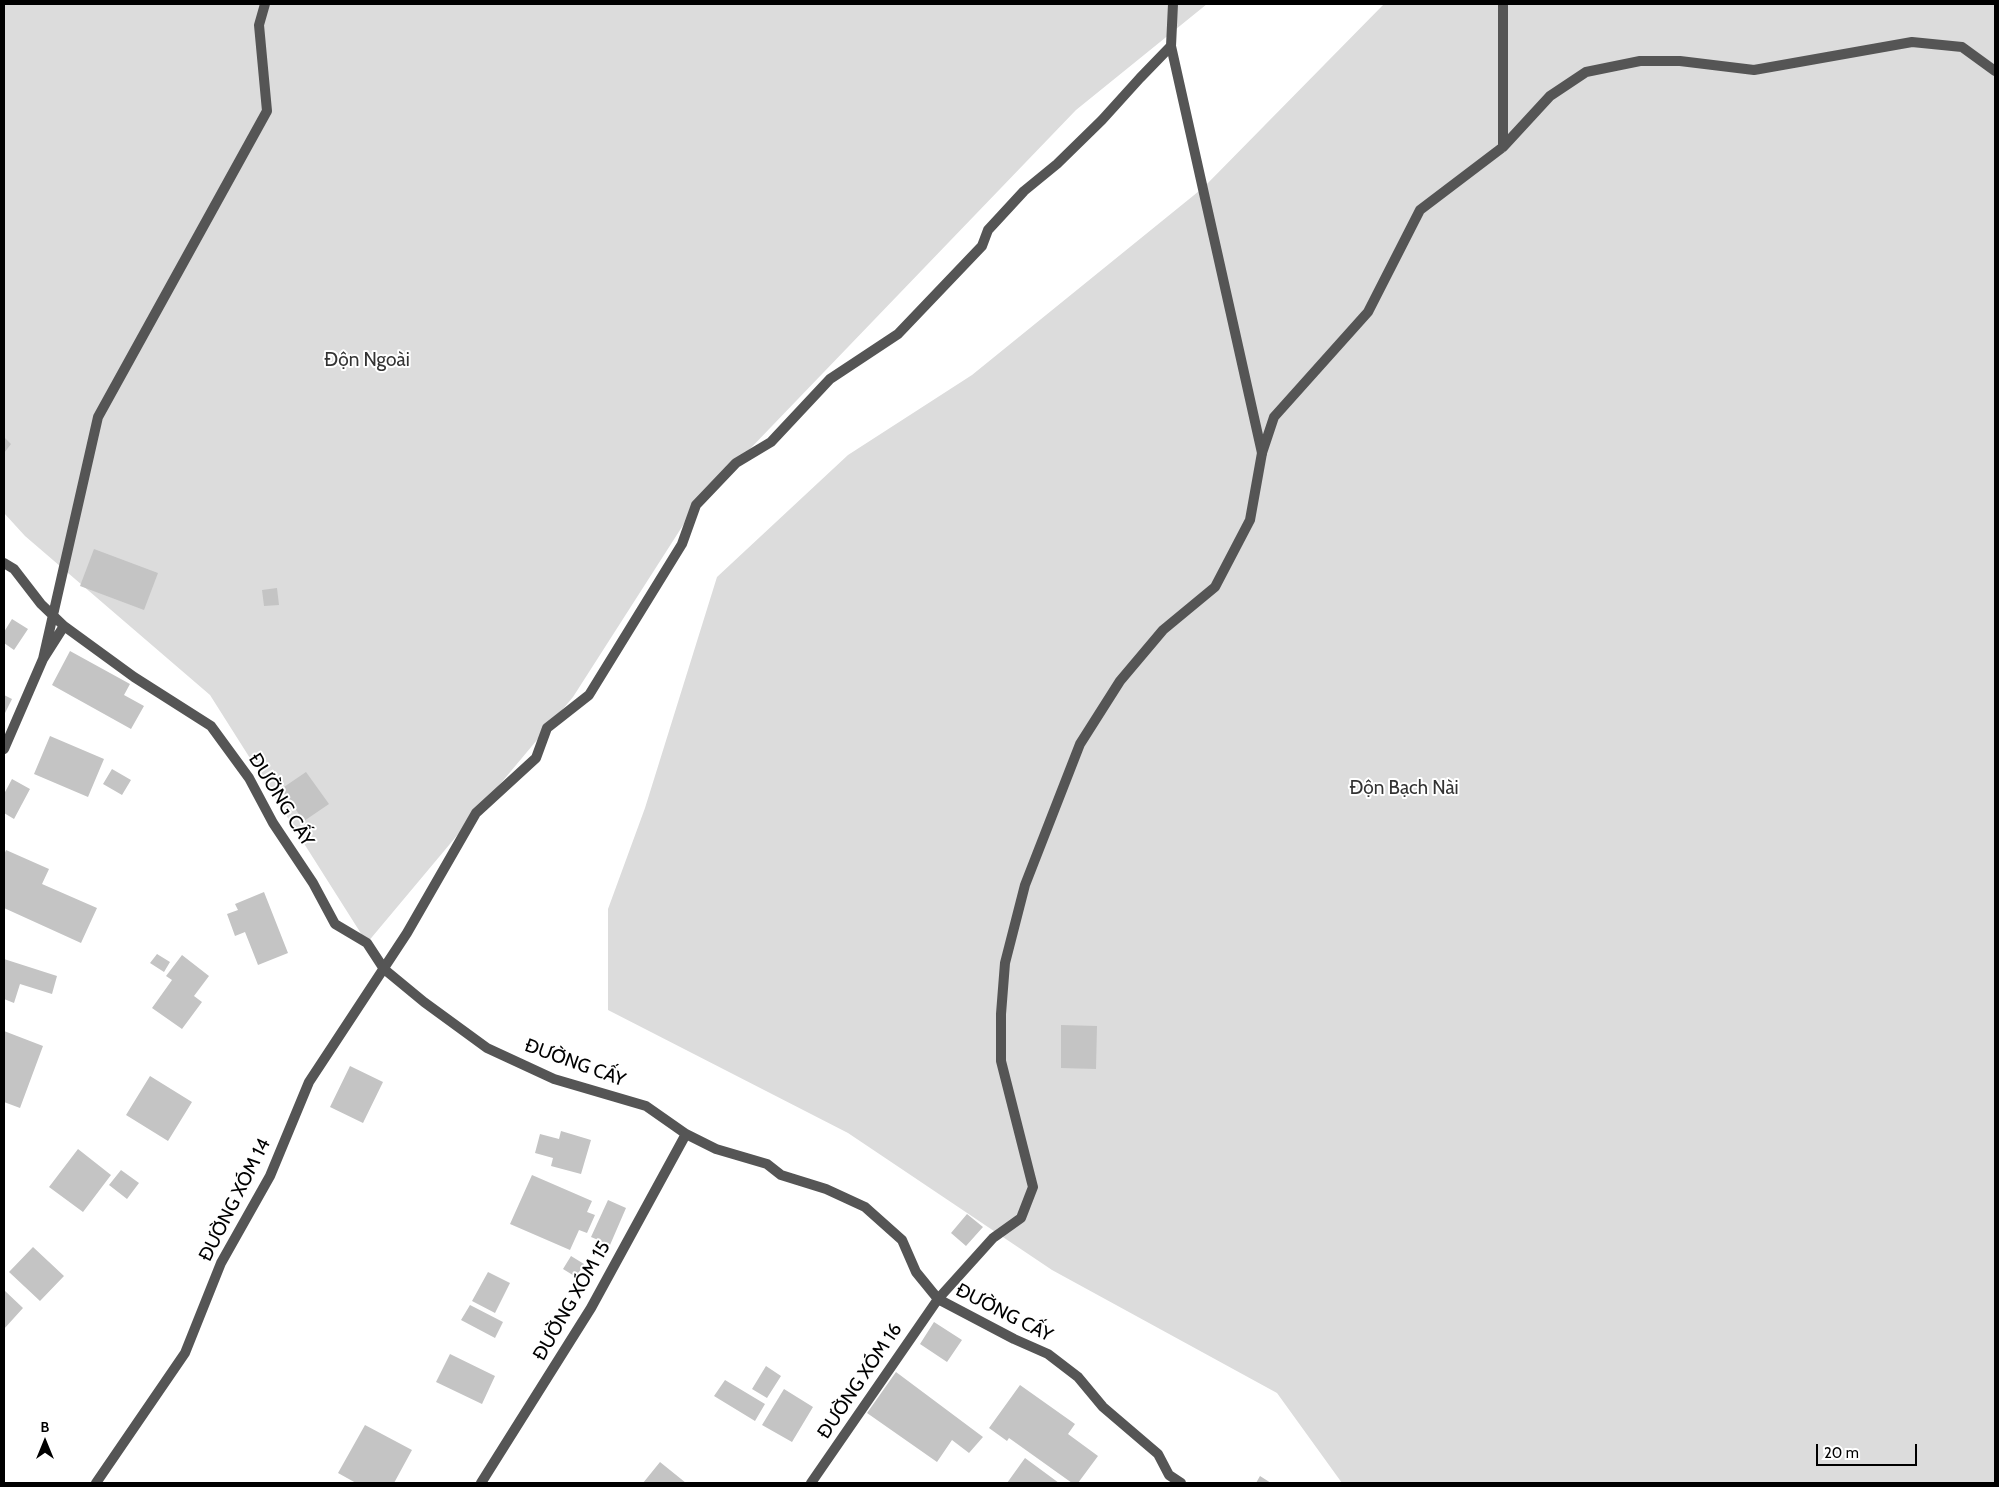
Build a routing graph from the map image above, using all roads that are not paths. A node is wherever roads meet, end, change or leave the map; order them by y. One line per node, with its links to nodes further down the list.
1 (265, 4): 10 (street)
2 (1173, 4): 4 (street)
3 (1503, 4): 6 (street)
4 (1171, 46): 7 (street); 12 (street, ĐƯỜNG XÓM 14)
5 (1995, 71): 6 (street)
6 (1503, 147): 7 (street)
7 (1262, 453): 14 (street, ĐƯỜNG XÓM 16)
8 (4, 564): 9 (street, ĐƯỜNG CẤY)
9 (64, 626): 10 (street); 12 (street, ĐƯỜNG CẤY)
10 (43, 659): 11 (street)
11 (4, 749)
12 (384, 969): 13 (street, ĐƯỜNG CẤY); 16 (street, ĐƯỜNG XÓM 14)
13 (686, 1134): 14 (street, ĐƯỜNG CẤY); 17 (street, ĐƯỜNG XÓM 15)
14 (938, 1298): 15 (street, ĐƯỜNG CẤY); 18 (street, ĐƯỜNG XÓM 16)
15 (1166, 1479): 19 (street, ĐƯỜNG CẤY)
16 (96, 1483)
17 (481, 1483)
18 (811, 1483)
19 (1181, 1483)

